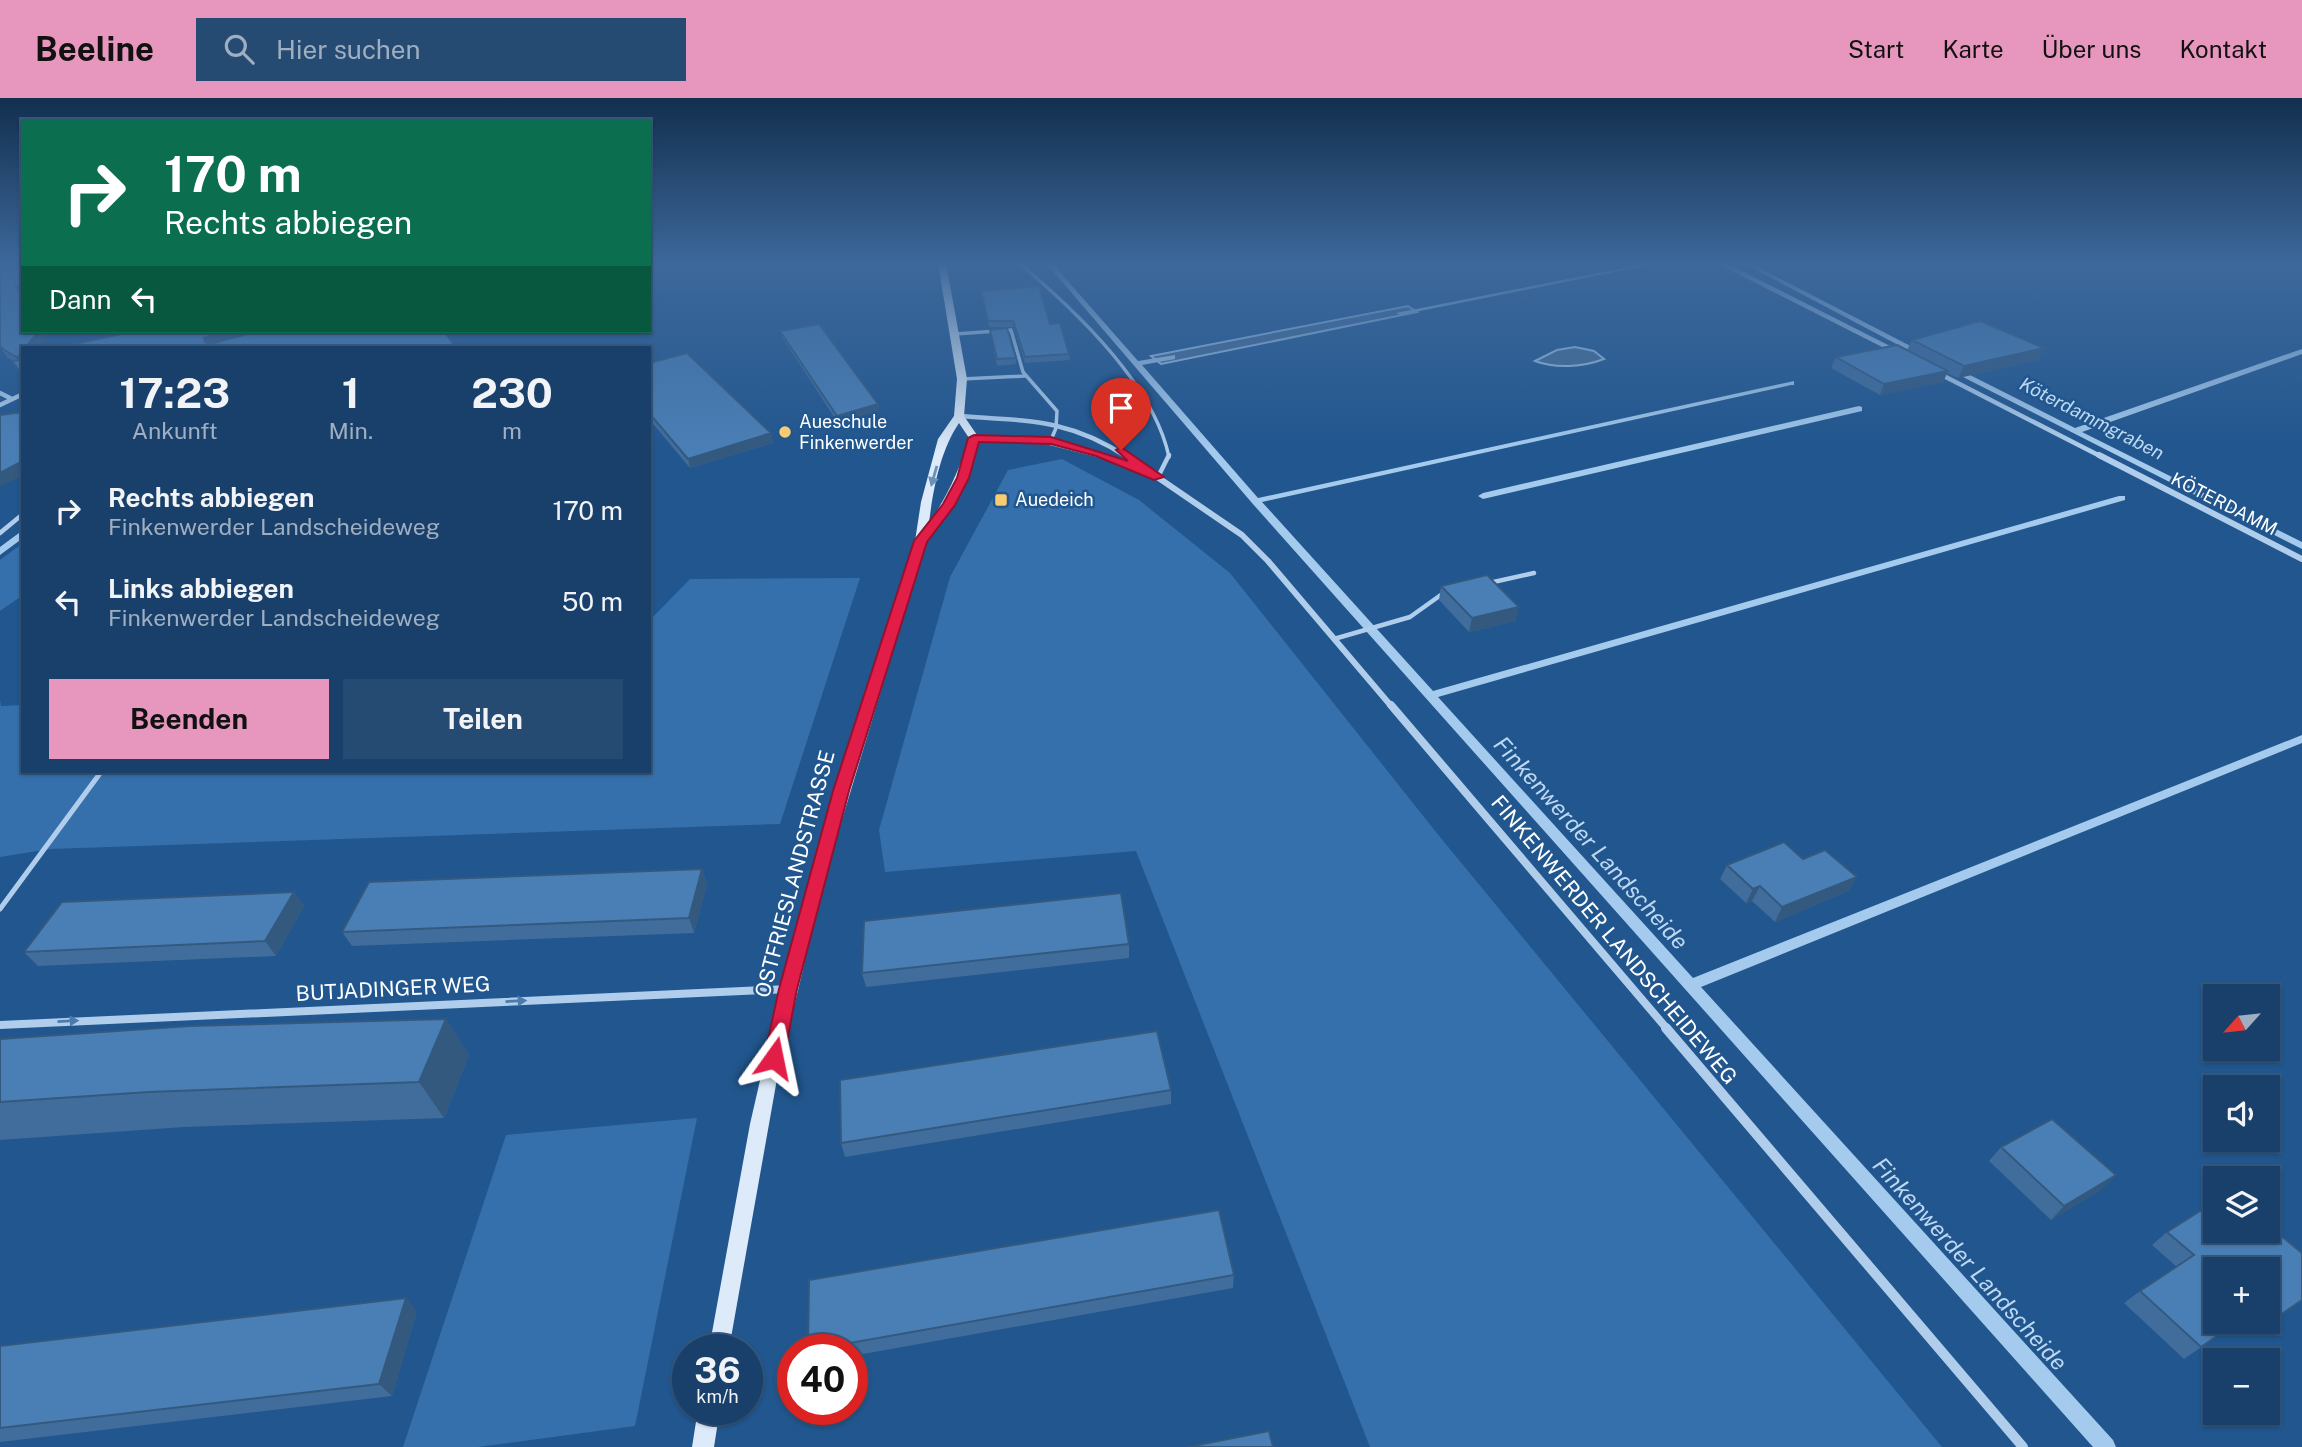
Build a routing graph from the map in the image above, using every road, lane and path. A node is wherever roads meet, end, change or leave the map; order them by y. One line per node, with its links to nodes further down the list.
1 (954, 326): 4 (street, OSTFRIESLANDSTRASSE)
2 (1083, 326): 17 (lane)
3 (1846, 326): 5 (street)
4 (955, 334): 7 (lane); 8 (street, OSTFRIESLANDSTRASSE)
5 (1906, 357)
6 (1931, 369): 21 (street, KÖTERDAMM)
7 (1025, 376): 8 (lane); 14 (lane)
8 (962, 379): 13 (street, OSTFRIESLANDSTRASSE)
9 (0, 393): 11 (street)
10 (21, 395): 11 (street)
11 (10, 398): 12 (street)
12 (0, 405)
13 (959, 416): 14 (street, FINKENWERDER LANDSCHEIDEWEG); 15 (street); 20 (street, OSTFRIESLANDSTRASSE, one-way to 20)
14 (1059, 425): 16 (lane); 17 (street, FINKENWERDER LANDSCHEIDEWEG)
15 (974, 438): 16 (street, FINKENWERDER LANDSCHEIDEWEG); 20 (street, OSTFRIESLANDSTRASSE)
16 (1051, 440): 17 (street, FINKENWERDER LANDSCHEIDEWEG)
17 (1158, 477): 25 (street, FINKENWERDER LANDSCHEIDEWEG)
18 (21, 516): 19 (lane)
19 (0, 533)
20 (921, 541): 28 (street, OSTFRIESLANDSTRASSE)
21 (2302, 559)
22 (1534, 573): 23 (lane)
23 (1479, 585)
24 (1452, 591): 25 (lane)
25 (1334, 639): 33 (street, FINKENWERDER LANDSCHEIDEWEG)
26 (100, 773): 27 (lane)
27 (0, 909)
28 (788, 989): 29 (street, BUTJADINGER WEG, one-way to 28); 30 (street, OSTFRIESLANDSTRASSE)
29 (0, 1025)
30 (721, 1334)
31 (706, 1425): 32 (street)
32 (701, 1447)
33 (2023, 1447)

